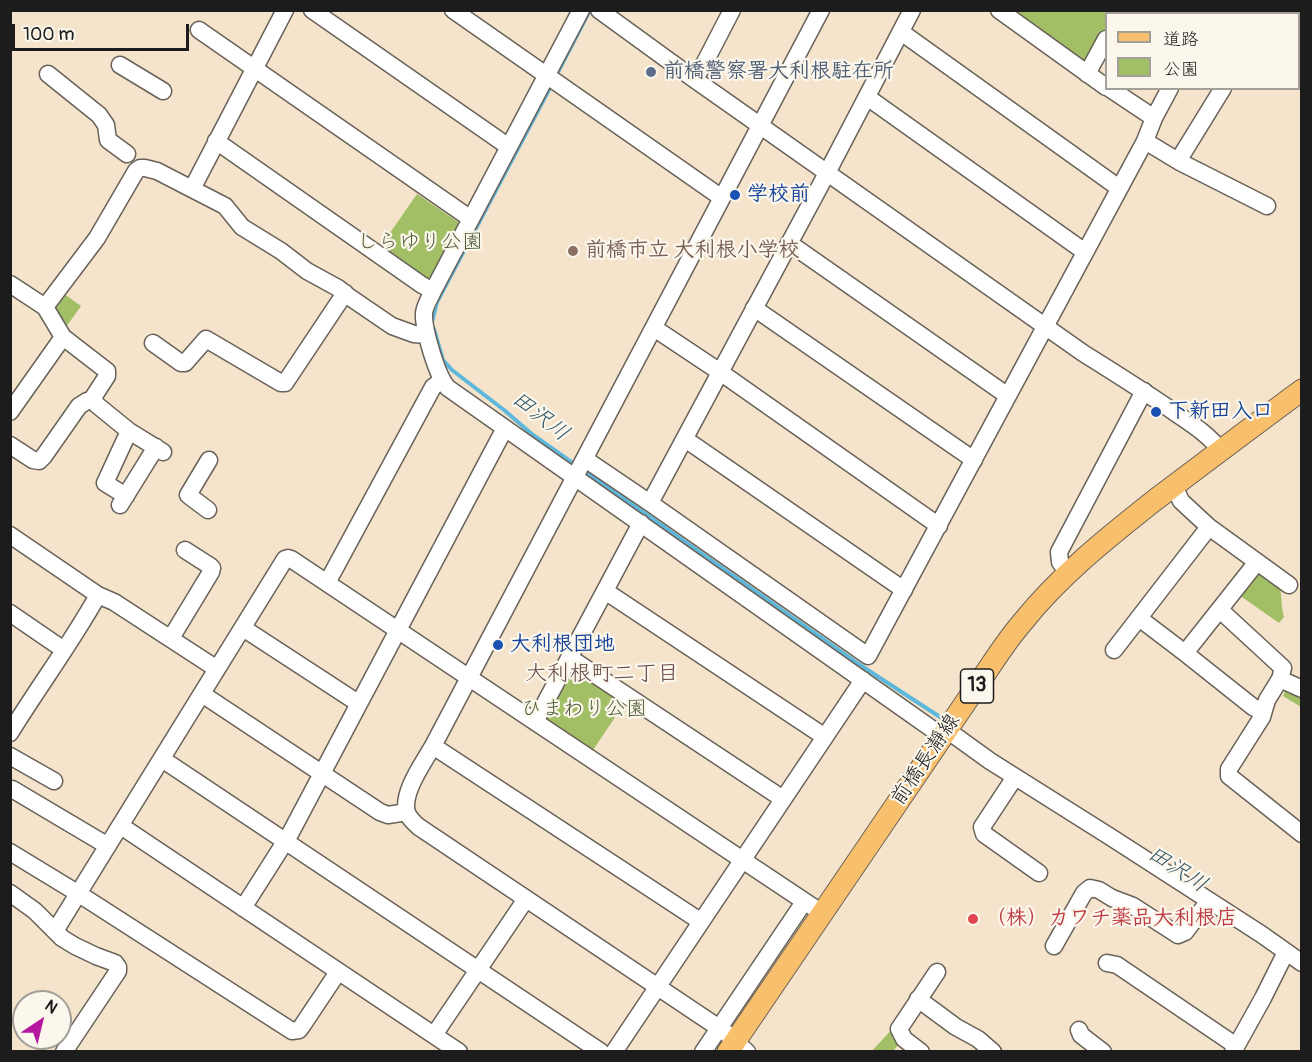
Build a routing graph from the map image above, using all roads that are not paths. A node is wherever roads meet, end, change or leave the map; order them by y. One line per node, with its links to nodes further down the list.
1 (285, 10): 14 (street)
2 (312, 10): 29 (street)
3 (453, 10): 17 (street)
4 (580, 10): 17 (street)
5 (599, 10): 18 (street)
6 (732, 10): 18 (street)
7 (822, 10): 26 (street)
8 (912, 10): 11 (street)
9 (999, 10): 16 (street)
10 (200, 30): 14 (street)
11 (901, 32): 24 (street); 33 (street)
12 (1105, 43): 16 (street)
13 (120, 65): 23 (street)
14 (255, 69): 27 (street); 37 (street)
15 (48, 74): 30 (street)
16 (1088, 74): 19 (street)
17 (546, 76): 29 (street); 35 (street)
18 (694, 79): 26 (street)
19 (1105, 86)
20 (1111, 90): 25 (street)
21 (1169, 90): 25 (street)
22 (1222, 90): 31 (street)
23 (163, 91)
24 (867, 97): 32 (street); 39 (street)
25 (1154, 118): 28 (street)
26 (761, 125): 32 (street); 35 (street)
27 (216, 141): 34 (street); 41 (street)
28 (1145, 141): 31 (street); 33 (street)
29 (509, 147): 37 (street)
30 (127, 154)
31 (1178, 161): 36 (street)
32 (827, 173): 38 (street); 45 (street)
33 (1119, 188): 39 (street)
34 (192, 189): 42 (street); 43 (street)
35 (722, 198): 46 (street)
36 (1267, 206)
37 (471, 219): 41 (street)
38 (789, 243): 44 (street); 54 (street)
39 (1085, 252): 45 (street)
40 (10, 284): 43 (street)
41 (433, 291): 47 (street)
42 (345, 293): 47 (street); 49 (street)
43 (45, 307): 48 (street)
44 (754, 308): 50 (street); 64 (street)
45 (1045, 325): 53 (street); 54 (street)
46 (654, 328): 50 (street); 62 (street)
47 (427, 335): 51 (street)
48 (63, 337): 55 (street); 56 (street)
49 (153, 343)
50 (720, 372): 59 (street); 70 (street)
51 (442, 380): 57 (street); 77 (street)
52 (1302, 390): 61 (main road, 前橋長瀞線 / 13)
53 (1144, 391): 61 (street); 75 (street)
54 (1008, 396): 64 (street)
55 (94, 400): 58 (street); 60 (street)
56 (10, 411)
57 (505, 428): 65 (street); 87 (street)
58 (129, 431): 58 (street)
59 (685, 439): 67 (street); 79 (street)
60 (10, 445)
61 (1220, 450): 66 (main road, 前橋長瀞線 / 13)
62 (585, 459): 65 (street); 67 (street)
63 (209, 460): 68 (street)
64 (974, 460): 70 (street)
65 (575, 477): 69 (street); 94 (street)
66 (1174, 486): 71 (street); 75 (main road, 前橋長瀞線 / 13)
67 (650, 503): 76 (street)
68 (208, 510)
69 (641, 523): 80 (street); 82 (street)
70 (939, 526): 79 (street)
71 (1209, 527): 74 (street); 85 (street)
72 (10, 535): 81 (street)
73 (185, 550): 88 (street)
74 (1257, 562): 78 (street); 83 (street)
75 (1068, 573): 103 (main road, 前橋長瀞線 / 13)
76 (761, 581): 79 (street); 82 (street)
77 (327, 583): 86 (street); 87 (street)
78 (1289, 585)
79 (904, 590)
80 (605, 591): 92 (street); 104 (street)
81 (99, 595): 88 (street); 89 (street)
82 (748, 599): 96 (street)
83 (1220, 610): 91 (street); 95 (street)
84 (10, 613): 89 (street)
85 (1139, 618): 90 (street); 91 (street)
86 (243, 628): 93 (street); 99 (street)
87 (398, 630): 94 (street); 99 (street)
88 (171, 638): 93 (street)
89 (64, 650): 102 (street)
90 (1114, 650)
91 (1185, 653): 100 (street)
92 (570, 658): 101 (street); 112 (street)
93 (217, 669): 98 (street)
94 (469, 678): 101 (street); 105 (street)
95 (1280, 679): 97 (street); 100 (street)
96 (862, 680): 103 (street); 104 (street)
97 (1302, 689)
98 (202, 694): 107 (street); 108 (street)
99 (358, 703): 108 (street)
100 (1263, 712): 115 (street)
101 (535, 722): 119 (street)
102 (10, 733)
103 (945, 733): 109 (street); 126 (main road, 前橋長瀞線 / 13)
104 (825, 737): 112 (street)
105 (433, 746): 113 (street); 127 (street)
106 (10, 756): 110 (street)
107 (162, 759): 114 (street); 116 (street)
108 (322, 774): 113 (street); 116 (street)
109 (1015, 777): 120 (street); 124 (street)
110 (54, 781)
111 (12, 789): 117 (street)
112 (783, 799): 119 (street)
113 (407, 812): 123 (street)
114 (120, 826): 117 (street); 125 (street)
115 (1302, 834)
116 (286, 842): 125 (street); 133 (street)
117 (108, 846): 122 (street)
118 (10, 852): 122 (street)
119 (743, 861): 126 (street); 127 (street)
120 (1039, 873)
121 (10, 893): 128 (street)
122 (79, 894): 128 (street); 134 (street)
123 (526, 899): 133 (street); 136 (street)
124 (1209, 901): 129 (street); 130 (street)
125 (243, 908): 134 (street)
126 (813, 908): 140 (main road, 前橋長瀞線 / 13)
127 (700, 921): 136 (street)
128 (55, 931): 143 (street)
129 (1054, 946)
130 (1286, 952): 132 (street); 141 (street)
131 (1107, 963): 141 (street)
132 (1302, 963)
133 (478, 970): 139 (street); 145 (street)
134 (338, 972): 139 (street)
135 (937, 972): 137 (street)
136 (658, 987): 140 (street); 146 (street)
137 (918, 999): 148 (street); 149 (street)
138 (1079, 1030): 142 (street)
139 (434, 1035): 144 (street)
140 (732, 1043): 147 (street)
141 (1235, 1048)
142 (1102, 1051)
143 (64, 1052)
144 (459, 1052)
145 (602, 1052)
146 (614, 1052)
147 (703, 1052)
148 (921, 1052)
149 (993, 1052)

